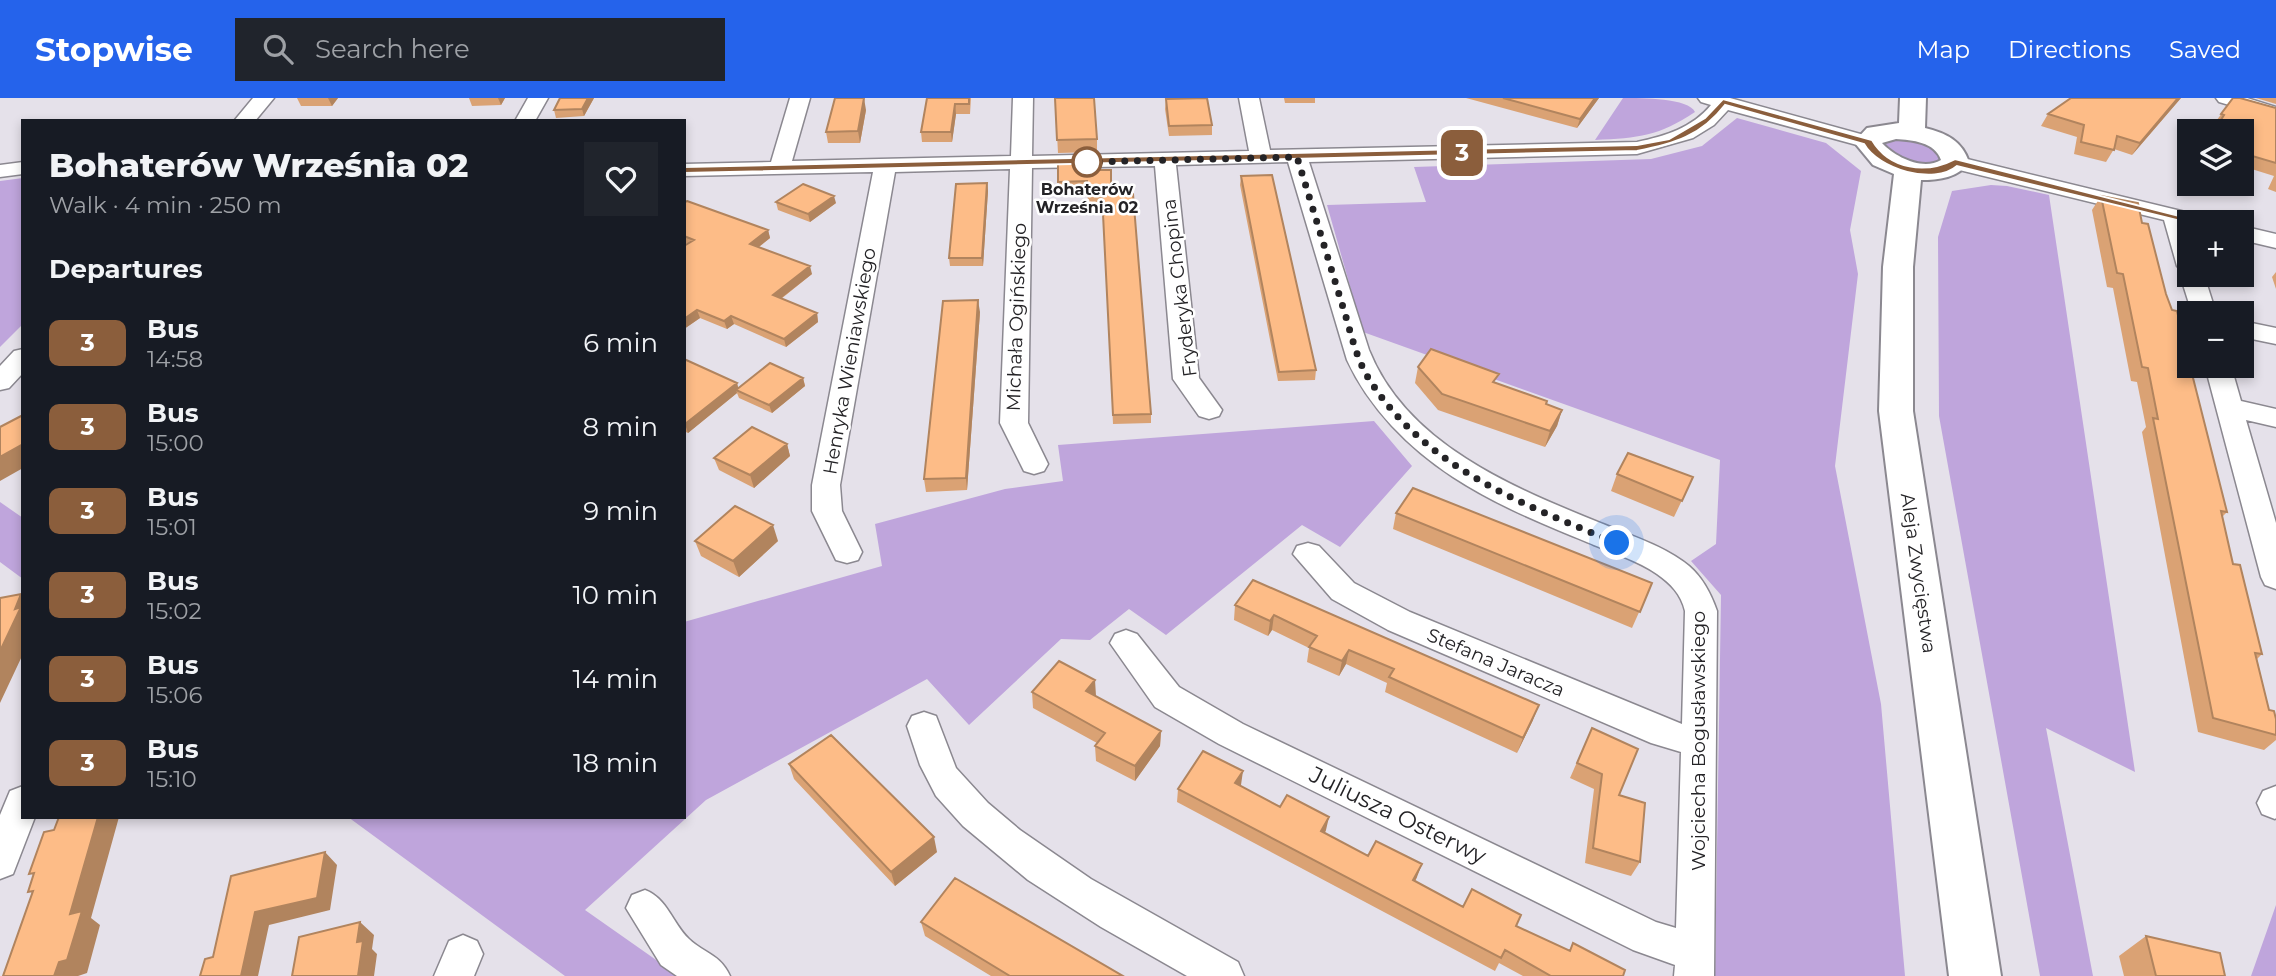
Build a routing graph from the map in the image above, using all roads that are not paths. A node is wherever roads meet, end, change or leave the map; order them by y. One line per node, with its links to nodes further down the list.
1 (264, 98): 10 (street)
2 (538, 98): 11 (street)
3 (800, 98): 21 (street)
4 (1023, 98): 18 (street, Michała Ogińskiego)
5 (1249, 98): 14 (street)
6 (1913, 98): 13 (main road, Aleja Zwycięstwa)
7 (2226, 98): 9 (street)
8 (1716, 100): 12 (street); 15 (street)
9 (2276, 113)
10 (246, 119)
11 (526, 119)
12 (1868, 142): 13 (main road); 13 (main road)
13 (1910, 151): 17 (main road); 17 (main road); 51 (main road, Aleja Zwycięstwa)
14 (1261, 157): 15 (street); 16 (street)
15 (1297, 157): 44 (street, Wojciecha Bogusławskiego)
16 (1165, 160): 18 (street); 35 (street, Fryderyka Chopina)
17 (1955, 162): 24 (street)
18 (1021, 164): 19 (street); 37 (street, Michała Ogińskiego)
19 (885, 166): 21 (street); 39 (street, Henryka Wieniawskiego)
20 (21, 168): 23 (street)
21 (779, 169): 22 (street)
22 (686, 170)
23 (0, 171)
24 (2174, 216): 25 (street); 26 (street)
25 (2177, 217)
26 (2177, 226)
27 (2254, 236): 28 (street)
28 (2276, 241)
29 (2254, 331): 30 (street)
30 (2276, 336)
31 (21, 360): 33 (street)
32 (2222, 378): 34 (street)
33 (0, 382)
34 (2230, 407): 36 (street); 38 (street)
35 (1209, 410)
36 (2276, 418)
37 (1034, 464)
38 (2267, 509): 41 (street)
39 (847, 552)
40 (1308, 554): 44 (street, Stefana Jaracza)
41 (2276, 577)
42 (1126, 643): 48 (street, Juliusza Osterwy)
43 (924, 726): 50 (street)
44 (1700, 743): 48 (street, Wojciecha Bogusławskiego)
45 (21, 807): 46 (street)
46 (0, 862)
47 (645, 908): 49 (street)
48 (1694, 965)
49 (710, 976)
50 (1224, 976)
51 (1975, 976)

